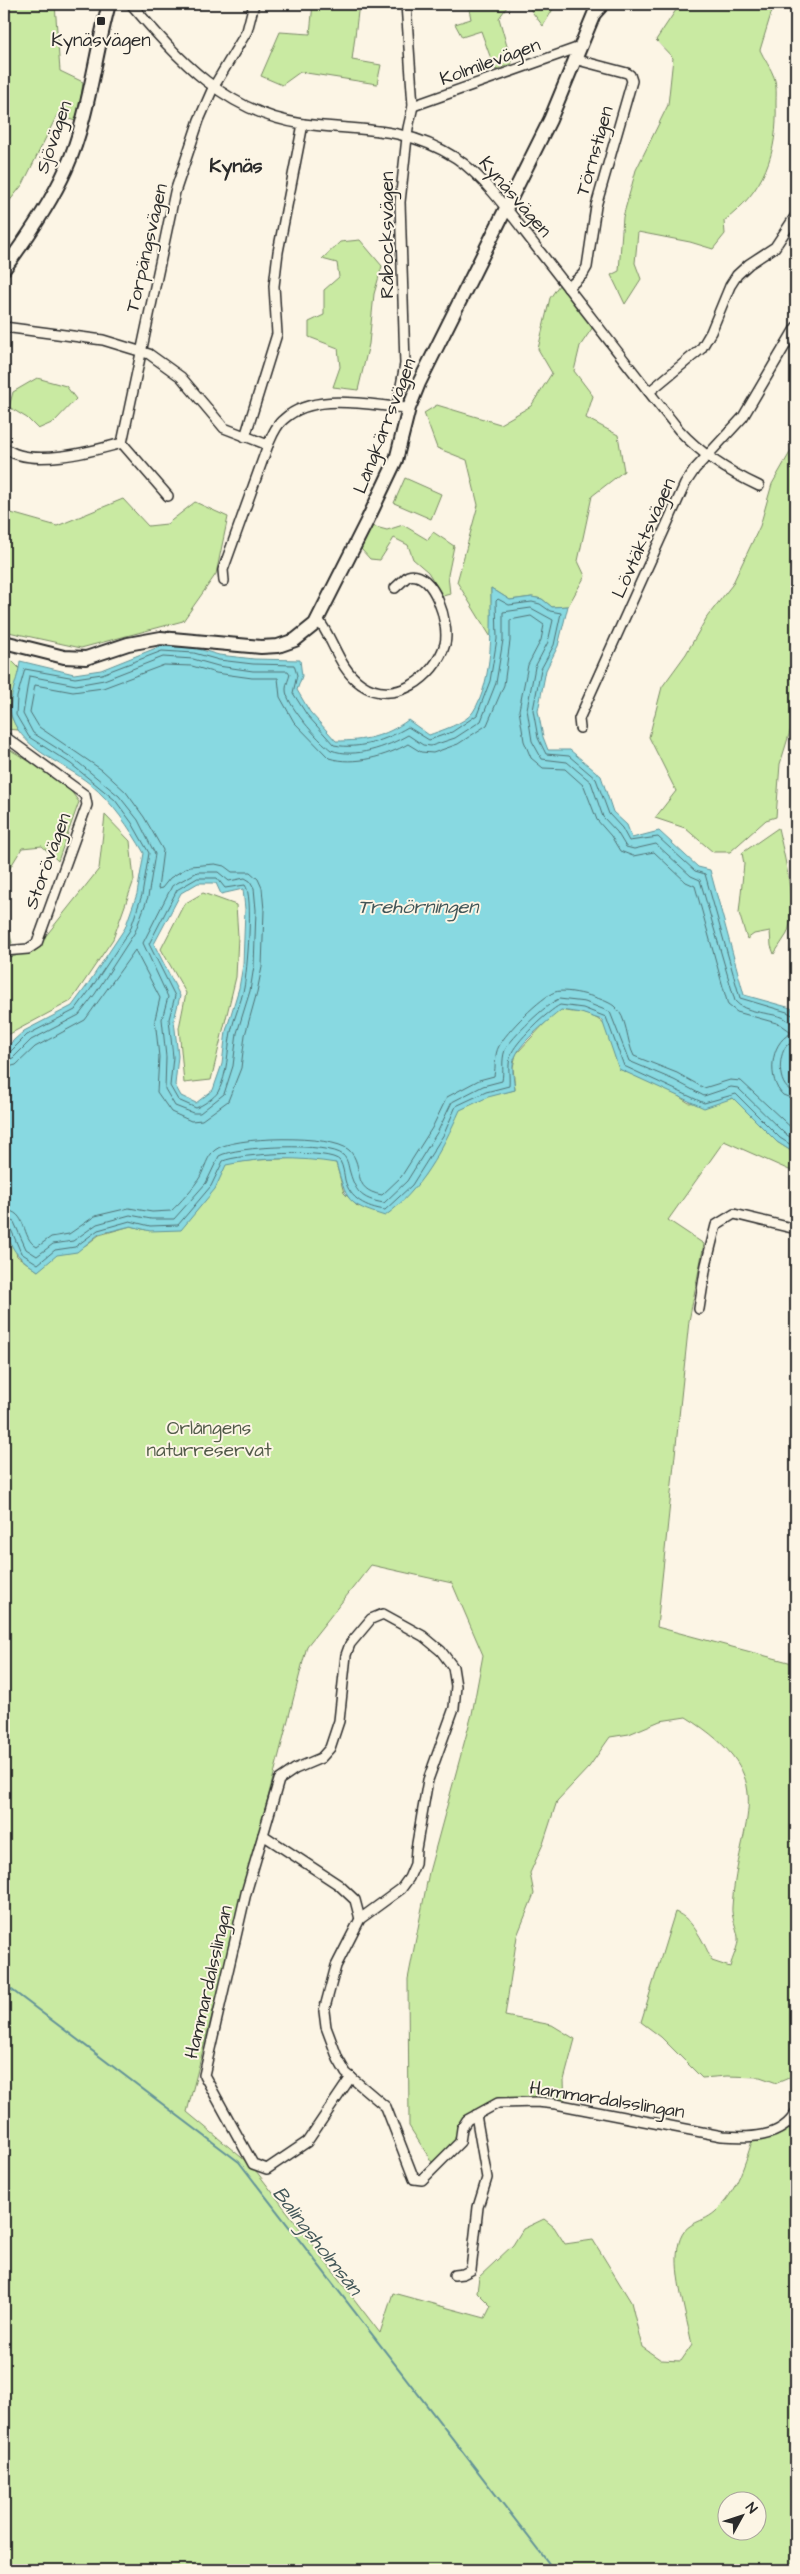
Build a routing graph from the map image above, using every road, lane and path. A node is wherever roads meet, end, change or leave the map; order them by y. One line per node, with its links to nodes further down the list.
1 (108, 4): 13 (street, Sjövägen)
2 (131, 4): 7 (street, Kynäsvägen)
3 (254, 4): 7 (street, Torpängsvägen)
4 (406, 4): 8 (street, Råbocksvägen)
5 (603, 4): 6 (street, Långkärrsvägen)
6 (576, 54): 8 (street, Kolmilevägen); 11 (street, Långkärrsvägen); 14 (street, Törnstigen)
7 (213, 88): 9 (street, Kynäsvägen); 17 (street, Torpängsvägen)
8 (413, 106): 10 (street, Råbocksvägen)
9 (304, 124): 10 (street, Kynäsvägen); 20 (street)
10 (407, 136): 11 (street, Kynäsvägen); 19 (street, Råbocksvägen)
11 (506, 209): 14 (street, Kynäsvägen); 19 (street, Långkärrsvägen)
12 (796, 215): 18 (street)
13 (4, 269)
14 (568, 288): 18 (street, Kynäsvägen)
15 (796, 327): 24 (street, Lövtäktsvägen)
16 (4, 328): 17 (street)
17 (141, 350): 20 (street); 21 (street, Torpängsvägen)
18 (649, 392): 24 (street, Kynäsvägen)
19 (403, 408): 22 (street); 29 (street, Långkärrsvägen)
20 (244, 437): 22 (street)
21 (122, 443): 23 (street); 26 (street)
22 (268, 445): 27 (street)
23 (4, 447)
24 (707, 456): 25 (street, Kynäsvägen); 31 (street, Lövtäktsvägen)
25 (759, 486)
26 (168, 496)
27 (224, 581)
28 (395, 588): 29 (street)
29 (317, 618): 30 (street, Långkärrsvägen)
30 (4, 642)
31 (580, 728)
32 (4, 736): 33 (street, Storövägen)
33 (4, 951)
34 (796, 1229): 35 (street)
35 (699, 1309)
36 (263, 1835): 37 (street); 37 (street, Hammardalsslingan); 38 (street, Hammardalsslingan)
37 (360, 1920): 38 (street, Hammardalsslingan)
38 (351, 2078): 40 (street, Hammardalsslingan)
39 (796, 2112): 40 (street, Hammardalsslingan)
40 (476, 2115): 41 (street)
41 (454, 2275)

